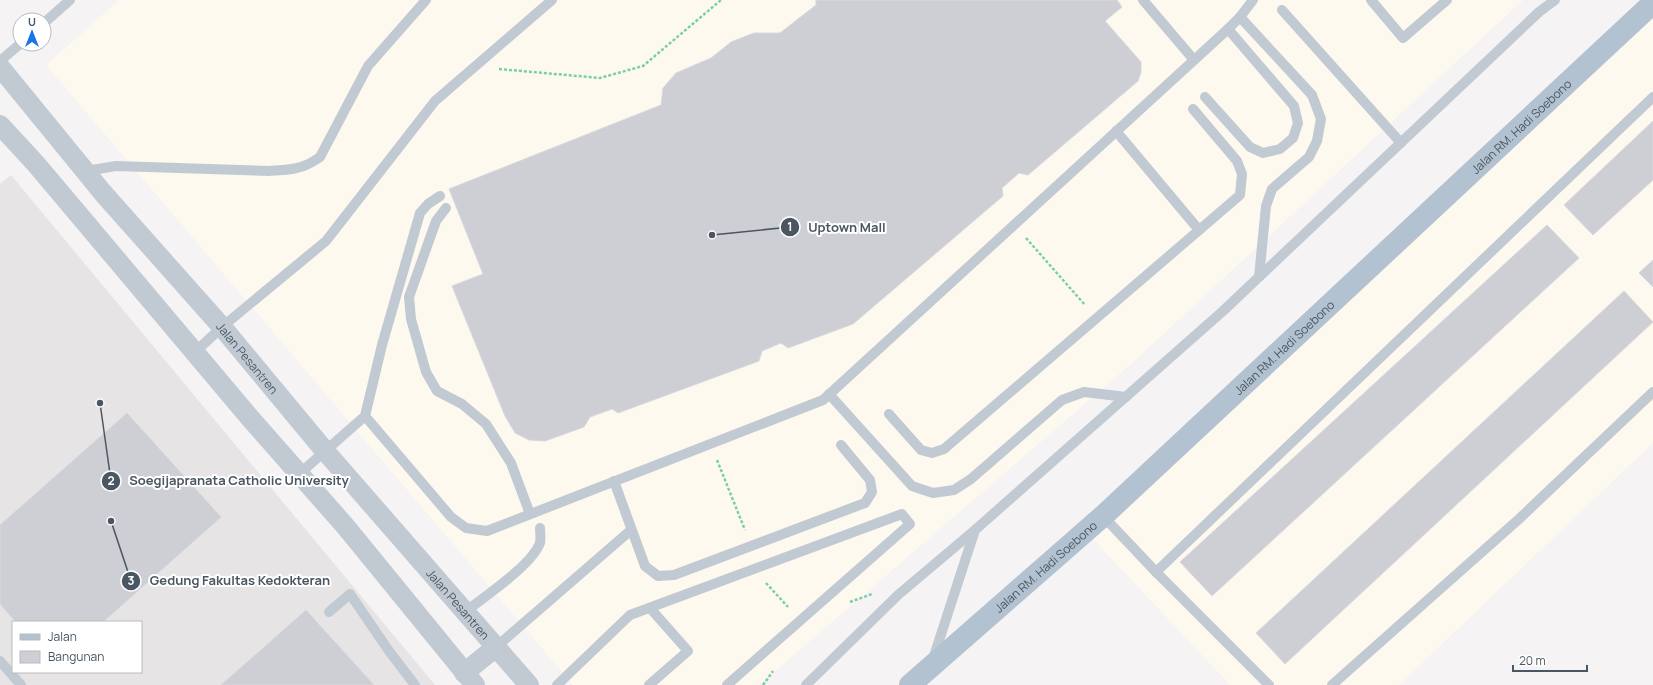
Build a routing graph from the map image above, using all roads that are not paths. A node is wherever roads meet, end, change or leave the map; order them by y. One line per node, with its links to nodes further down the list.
1 (70, 0): 11 (lane)
2 (426, 0): 24 (lane)
3 (552, 0): 29 (lane)
4 (1143, 0): 15 (lane)
5 (1253, 0): 12 (lane)
6 (1371, 0): 7 (lane)
7 (1447, 0)
8 (1556, 0): 23 (lane)
9 (1653, 3): 41 (main road, Jalan RM. Hadi Soebono)
10 (1282, 10): 23 (lane)
11 (52, 16)
12 (1240, 17): 13 (lane); 28 (lane)
13 (1228, 29): 15 (lane); 18 (lane)
14 (12, 51): 16 (lane)
15 (1194, 60): 22 (lane)
16 (0, 61)
17 (0, 68): 24 (street, Jalan Pesantren)
18 (1204, 97)
19 (1653, 97): 45 (lane)
20 (1193, 109): 27 (lane)
21 (0, 125): 30 (street, Jalan Pesantren)
22 (1116, 131): 27 (lane); 32 (lane)
23 (1401, 143): 28 (lane)
24 (86, 171): 29 (street, Jalan Pesantren)
25 (440, 196): 35 (lane)
26 (446, 208): 40 (lane)
27 (1199, 230): 34 (lane)
28 (1259, 277): 33 (lane)
29 (222, 327): 30 (lane); 37 (street, Jalan Pesantren)
30 (194, 353): 38 (street, Jalan Pesantren)
31 (1653, 392): 62 (lane)
32 (829, 394): 33 (lane); 39 (lane)
33 (1126, 397): 44 (lane)
34 (889, 414)
35 (365, 416): 37 (lane); 40 (lane)
36 (841, 445): 43 (lane)
37 (325, 451): 38 (lane); 48 (street, Jalan Pesantren)
38 (299, 474): 52 (street, Jalan Pesantren)
39 (614, 482): 40 (lane); 43 (lane)
40 (530, 514)
41 (1103, 516): 45 (lane); 51 (main road, Jalan RM. Hadi Soebono)
42 (540, 528): 48 (lane)
43 (631, 530): 49 (lane)
44 (975, 530): 51 (lane); 59 (lane)
45 (1156, 572): 61 (lane)
46 (650, 608): 56 (lane); 57 (lane); 58 (lane)
47 (329, 612): 54 (lane)
48 (465, 612): 49 (street, Jalan Pesantren)
49 (496, 647): 52 (street, Jalan Pesantren); 55 (street, Jalan Pesantren)
50 (0, 662): 53 (lane)
51 (930, 667): 60 (main road, Jalan RM. Hadi Soebono)
52 (470, 679)
53 (21, 685)
54 (415, 685)
55 (529, 685)
56 (557, 685)
57 (649, 685)
58 (727, 685)
59 (806, 685)
60 (910, 685)
61 (1269, 685)
62 (1332, 685)

